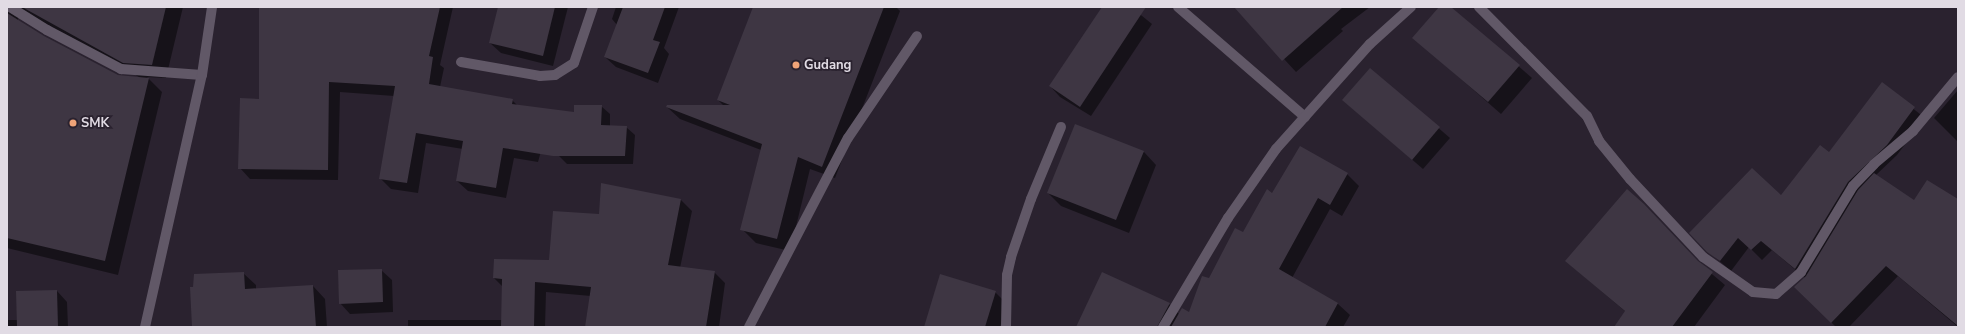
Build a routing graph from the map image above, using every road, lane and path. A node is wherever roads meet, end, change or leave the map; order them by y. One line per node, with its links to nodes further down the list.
1 (10, 7): 9 (street)
2 (212, 7): 9 (street)
3 (593, 7): 8 (street)
4 (1178, 7): 11 (street)
5 (1411, 7): 11 (street)
6 (1479, 7): 10 (street)
7 (917, 36): 14 (street)
8 (461, 62)
9 (202, 74): 13 (street)
10 (1958, 77)
11 (1305, 117): 16 (street)
12 (1061, 127): 15 (street)
13 (145, 327)
14 (749, 327)
15 (1006, 327)
16 (1163, 327)

